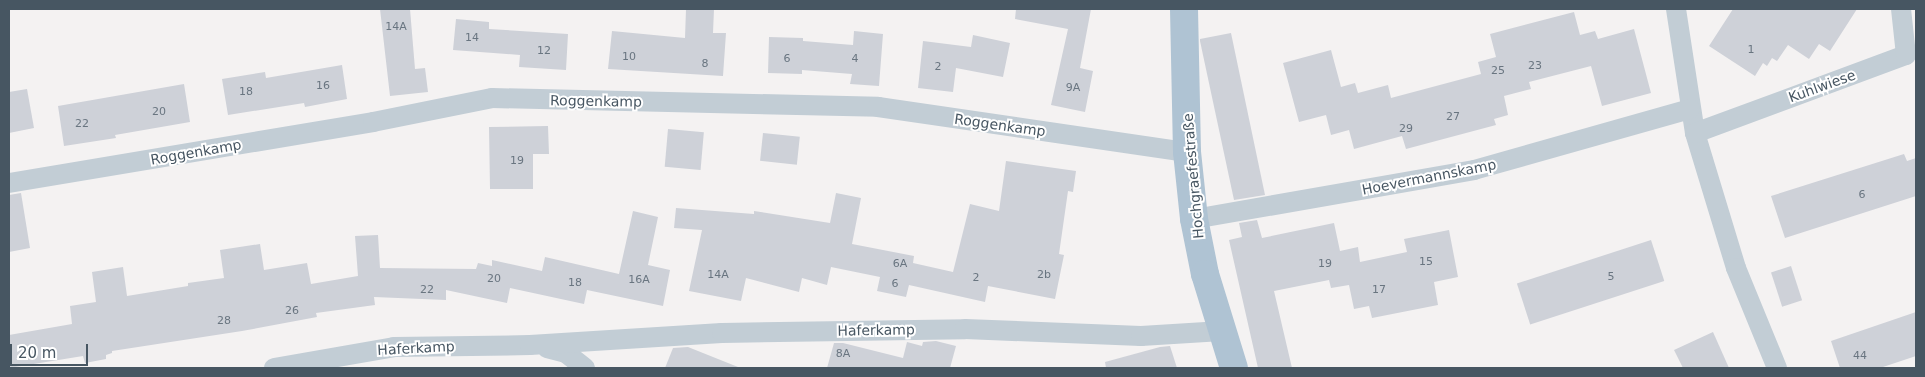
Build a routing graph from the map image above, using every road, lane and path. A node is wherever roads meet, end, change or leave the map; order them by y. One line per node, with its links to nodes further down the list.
1 (1184, 9): 6 (main road, Hochgraefestraße)
2 (1676, 9): 4 (street)
3 (1901, 9): 5 (street, Kuhlwiese)
4 (1690, 109): 5 (street); 8 (street, Hoevermannskamp)
5 (1695, 133): 14 (street)
6 (1187, 152): 7 (street, Roggenkamp); 8 (main road, Hochgraefestraße)
7 (9, 183)
8 (1194, 219): 9 (main road, Hochgraefestraße)
9 (1222, 330): 10 (street, Haferkamp); 13 (main road, Hochgraefestraße)
10 (530, 345): 11 (street, Haferkamp); 12 (street, Haferkamp)
11 (274, 368)
12 (585, 368)
13 (1234, 368)
14 (1777, 368)

